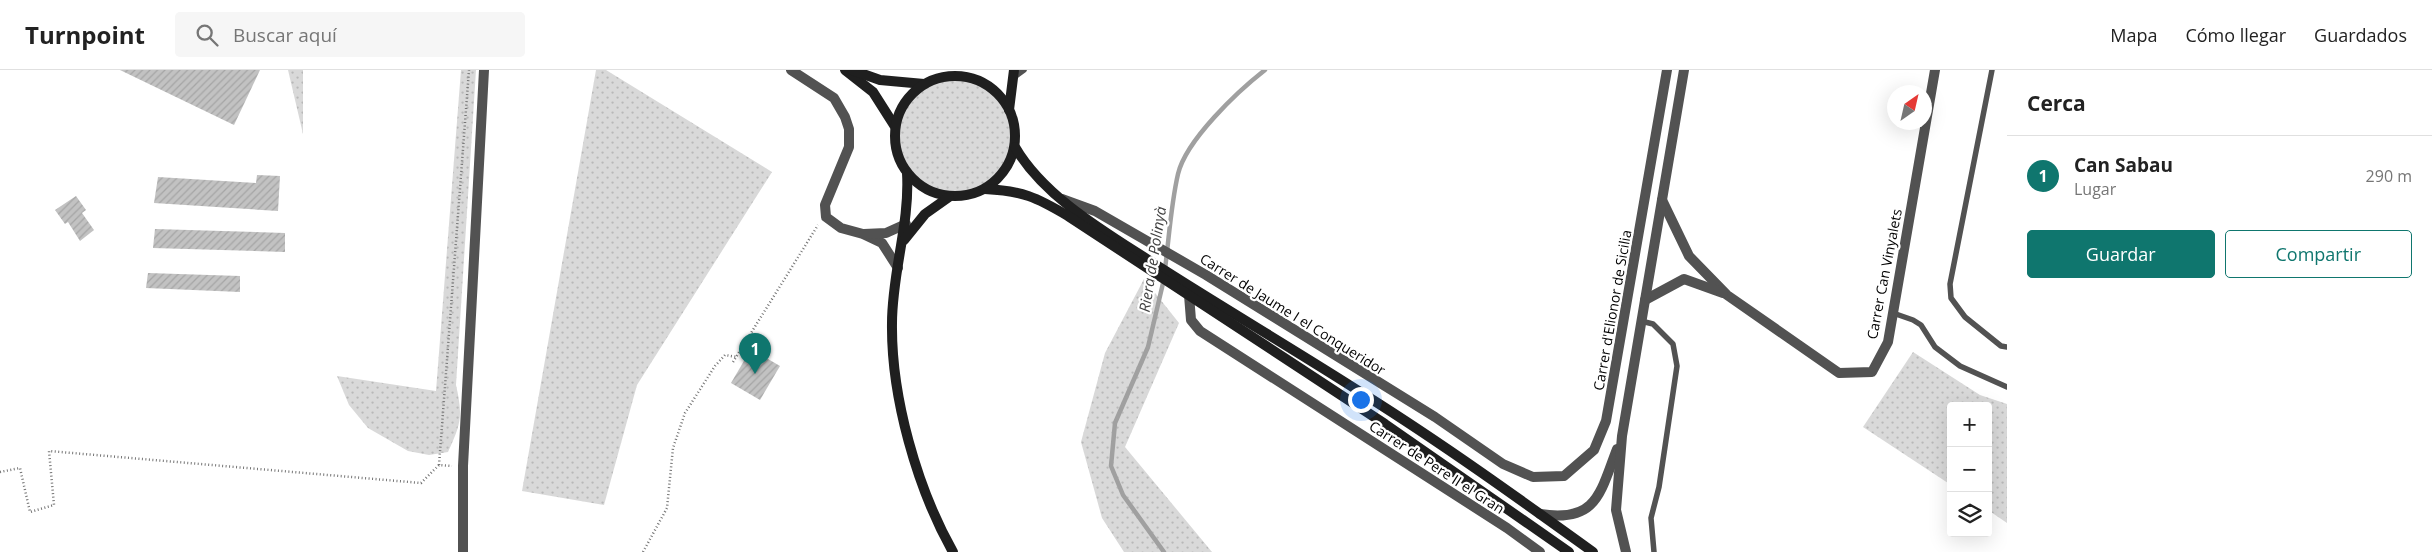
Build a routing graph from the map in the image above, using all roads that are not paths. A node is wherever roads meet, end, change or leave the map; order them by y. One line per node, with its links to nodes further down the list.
1 (484, 70): 38 (street)
2 (791, 70): 23 (street)
3 (845, 70): 15 (main road)
4 (852, 70): 13 (main road)
5 (980, 70): 12 (main road)
6 (1024, 70): 11 (lane)
7 (1667, 70): 36 (street, Carrer d'Elionor de Sicilia)
8 (1684, 70): 21 (street)
9 (1935, 70): 31 (street, Carrer Can Vinyalets)
10 (1992, 70): 33 (lane)
11 (1013, 74): 14 (main road)
12 (968, 76): 13 (main road); 14 (main road)
13 (924, 84): 15 (main road)
14 (1009, 110): 16 (main road)
15 (894, 125): 17 (main road)
16 (1015, 147): 18 (main road); 20 (main road)
17 (907, 173): 19 (main road); 22 (main road)
18 (985, 189): 19 (main road); 25 (main road)
19 (949, 197): 24 (main road)
20 (1062, 199): 25 (main road); 36 (street, Carrer de Jaume I el Conqueridor)
21 (1662, 200): 28 (street, Carrer Can Vinyalets); 30 (street)
22 (906, 224): 23 (street); 24 (main road)
23 (863, 234): 26 (street)
24 (903, 241): 26 (main road)
25 (1152, 267): 27 (main road)
26 (898, 268): 39 (main road)
27 (1178, 284): 29 (main road); 37 (main road)
28 (1726, 294): 30 (street, Carrer Can Vinyalets); 31 (street, Carrer Can Vinyalets)
29 (1188, 295): 40 (street, Carrer de Pere II el Gran); 41 (main road)
30 (1645, 300): 32 (street)
31 (1892, 313): 34 (lane)
32 (1641, 321): 35 (street); 44 (lane)
33 (2007, 347)
34 (2007, 387)
35 (1622, 436): 37 (street); 43 (street)
36 (1503, 464)
37 (1540, 514): 42 (main road)
38 (462, 552)
39 (953, 552)
40 (1540, 552)
41 (1569, 552)
42 (1593, 552)
43 (1626, 552)
44 (1654, 552)

